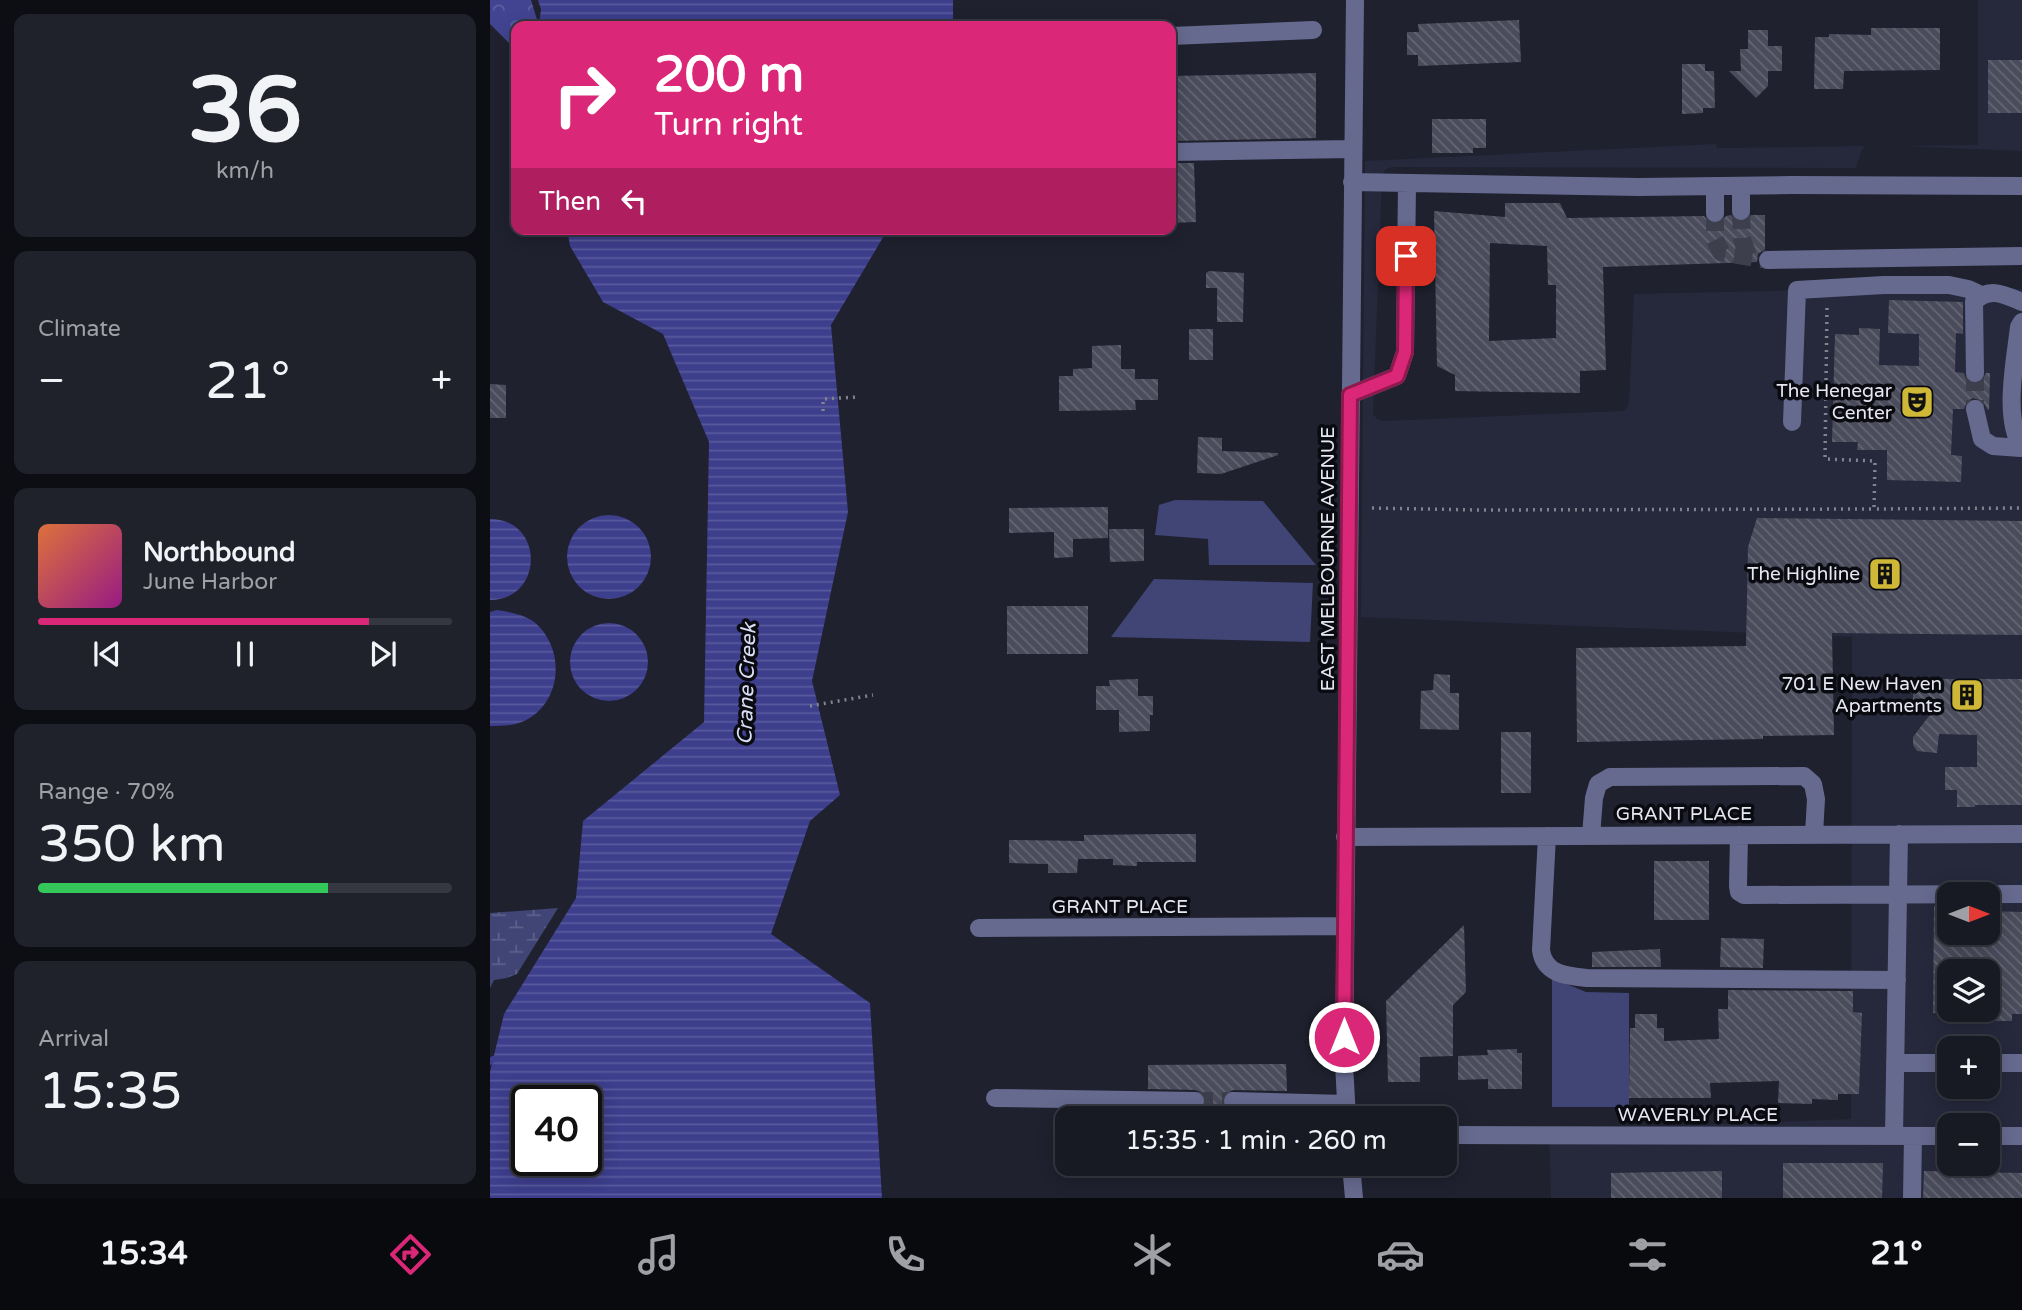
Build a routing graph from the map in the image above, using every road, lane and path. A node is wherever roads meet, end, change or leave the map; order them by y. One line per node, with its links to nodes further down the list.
1 (1354, 0): 4 (street, EAST MELBOURNE AVENUE)
2 (1314, 30): 3 (street)
3 (1176, 36)
4 (1353, 149): 5 (street); 6 (street, EAST MELBOURNE AVENUE)
5 (1176, 152)
6 (1352, 182): 7 (street); 20 (street, EAST MELBOURNE AVENUE)
7 (1407, 184): 8 (street); 20 (street)
8 (1715, 186): 9 (street); 12 (street)
9 (1741, 186): 10 (street); 11 (street)
10 (2022, 186)
11 (1741, 211)
12 (1715, 213)
13 (2022, 256): 14 (street)
14 (1769, 260)
15 (1828, 288): 16 (street); 24 (street); 28 (path)
16 (1981, 295): 17 (street); 19 (street)
17 (2022, 302)
18 (2022, 322): 25 (street)
19 (1975, 373)
20 (1350, 395): 37 (street, EAST MELBOURNE AVENUE)
21 (859, 397): 23 (path)
22 (1975, 409): 25 (street)
23 (823, 411)
24 (1792, 422)
25 (2022, 448)
26 (1372, 508): 28 (path)
27 (2022, 508): 28 (path)
28 (1874, 509)
29 (873, 695): 30 (path)
30 (810, 706)
31 (1814, 834): 32 (street, GRANT PLACE); 34 (street, GRANT PLACE); 36 (street)
32 (1899, 834): 33 (street, GRANT PLACE); 38 (street)
33 (2022, 834)
34 (1739, 835): 36 (street, GRANT PLACE); 38 (street)
35 (1547, 836): 36 (street, GRANT PLACE); 37 (street, GRANT PLACE); 42 (street)
36 (1591, 836)
37 (1346, 837): 40 (street, EAST MELBOURNE AVENUE)
38 (1898, 894): 39 (street); 42 (street)
39 (2022, 894)
40 (1345, 926): 41 (street, GRANT PLACE); 51 (street, EAST MELBOURNE AVENUE)
41 (979, 929)
42 (1897, 980): 43 (street)
43 (1895, 1063): 44 (street); 53 (street)
44 (1937, 1063)
45 (2000, 1063): 46 (street)
46 (2022, 1063)
47 (995, 1098): 48 (street)
48 (1195, 1101)
49 (1233, 1101): 50 (street)
50 (1290, 1106)
51 (1347, 1106)
52 (1457, 1135): 53 (street, WAVERLY PLACE)
53 (1894, 1136): 54 (street, WAVERLY PLACE)
54 (1913, 1136): 55 (street, WAVERLY PLACE); 60 (street)
55 (1937, 1136)
56 (2000, 1136): 57 (street)
57 (2022, 1136)
58 (1352, 1176): 59 (street)
59 (1354, 1198)
60 (1912, 1198)

